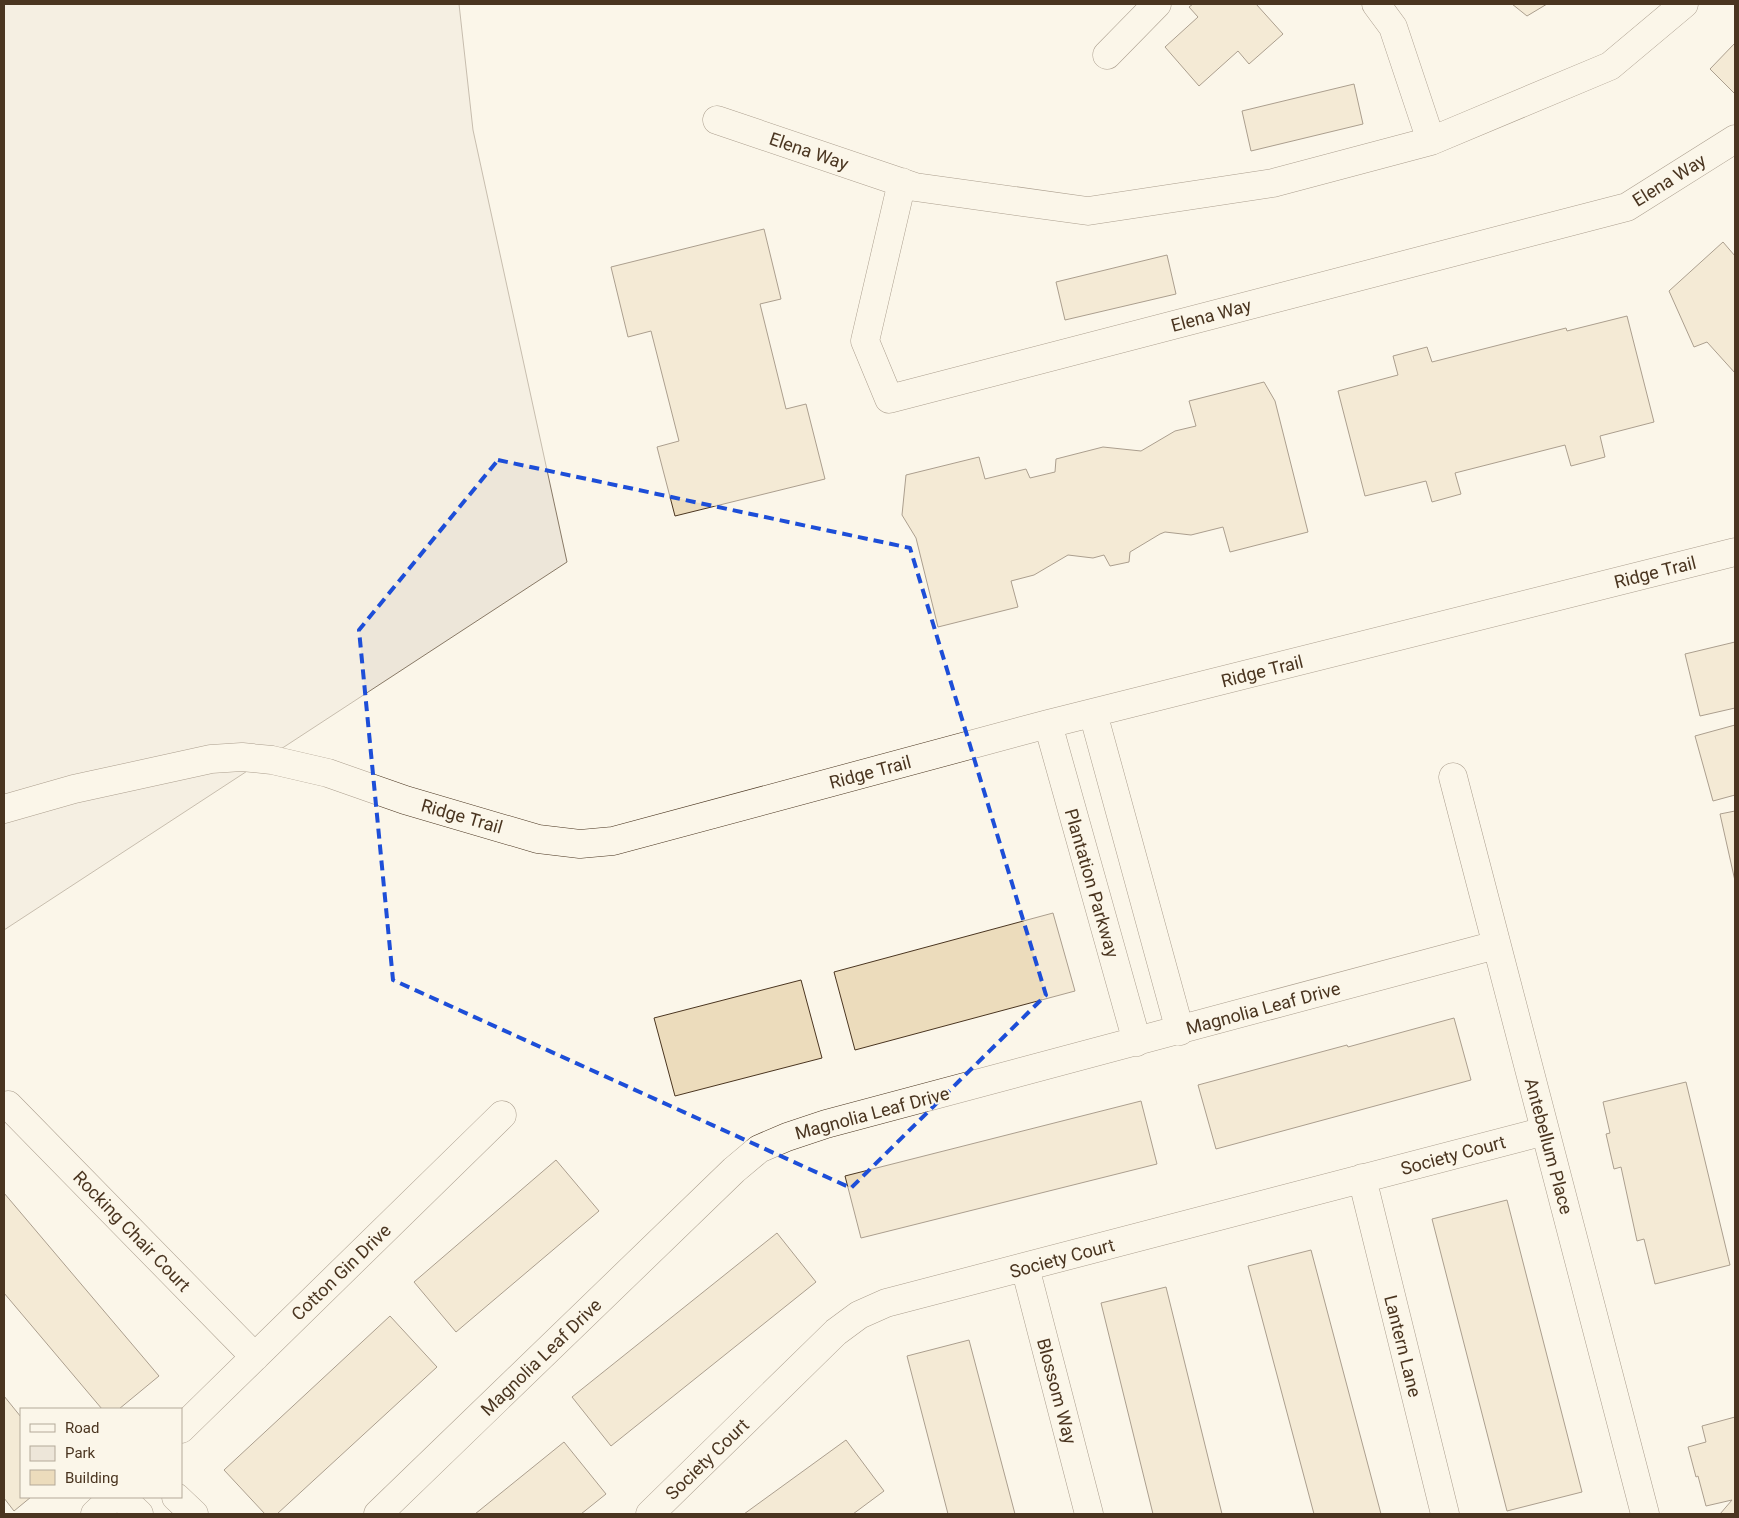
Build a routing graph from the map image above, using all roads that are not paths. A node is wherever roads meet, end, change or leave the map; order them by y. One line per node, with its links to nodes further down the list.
1 (1157, 4): 4 (street)
2 (1376, 4): 7 (street)
3 (1684, 4): 7 (street, Elena Way)
4 (1107, 55)
5 (717, 120): 8 (street, Elena Way)
6 (1735, 139): 8 (street, Elena Way)
7 (1431, 141): 8 (street, Elena Way)
8 (902, 182)
9 (1735, 552): 10 (street, Ridge Trail)
10 (1093, 713): 11 (street, Ridge Trail); 15 (street)
11 (1048, 724): 13 (street, Ridge Trail); 16 (street, Plantation Parkway)
12 (1453, 777): 14 (street, Antebellum Place)
13 (4, 809)
14 (1496, 945): 15 (street, Magnolia Leaf Drive); 19 (street, Antebellum Place)
15 (1180, 1031): 16 (street, Magnolia Leaf Drive)
16 (1137, 1042): 30 (street, Magnolia Leaf Drive)
17 (8, 1104): 22 (street, Rocking Chair Court)
18 (502, 1115): 22 (street, Cotton Gin Drive)
19 (1545, 1131): 20 (street, Society Court); 34 (street, Antebellum Place)
20 (1362, 1178): 21 (street, Society Court); 33 (street, Lantern Lane)
21 (1025, 1268): 31 (street, Society Court); 32 (street, Blossom Way)
22 (255, 1357): 23 (street, Cotton Gin Drive)
23 (182, 1429)
24 (112, 1498): 27 (street)
25 (123, 1498): 28 (street)
26 (177, 1498): 29 (street)
27 (95, 1514)
28 (139, 1514)
29 (194, 1514)
30 (378, 1514)
31 (650, 1514)
32 (1090, 1514)
33 (1445, 1514)
34 (1645, 1514)

